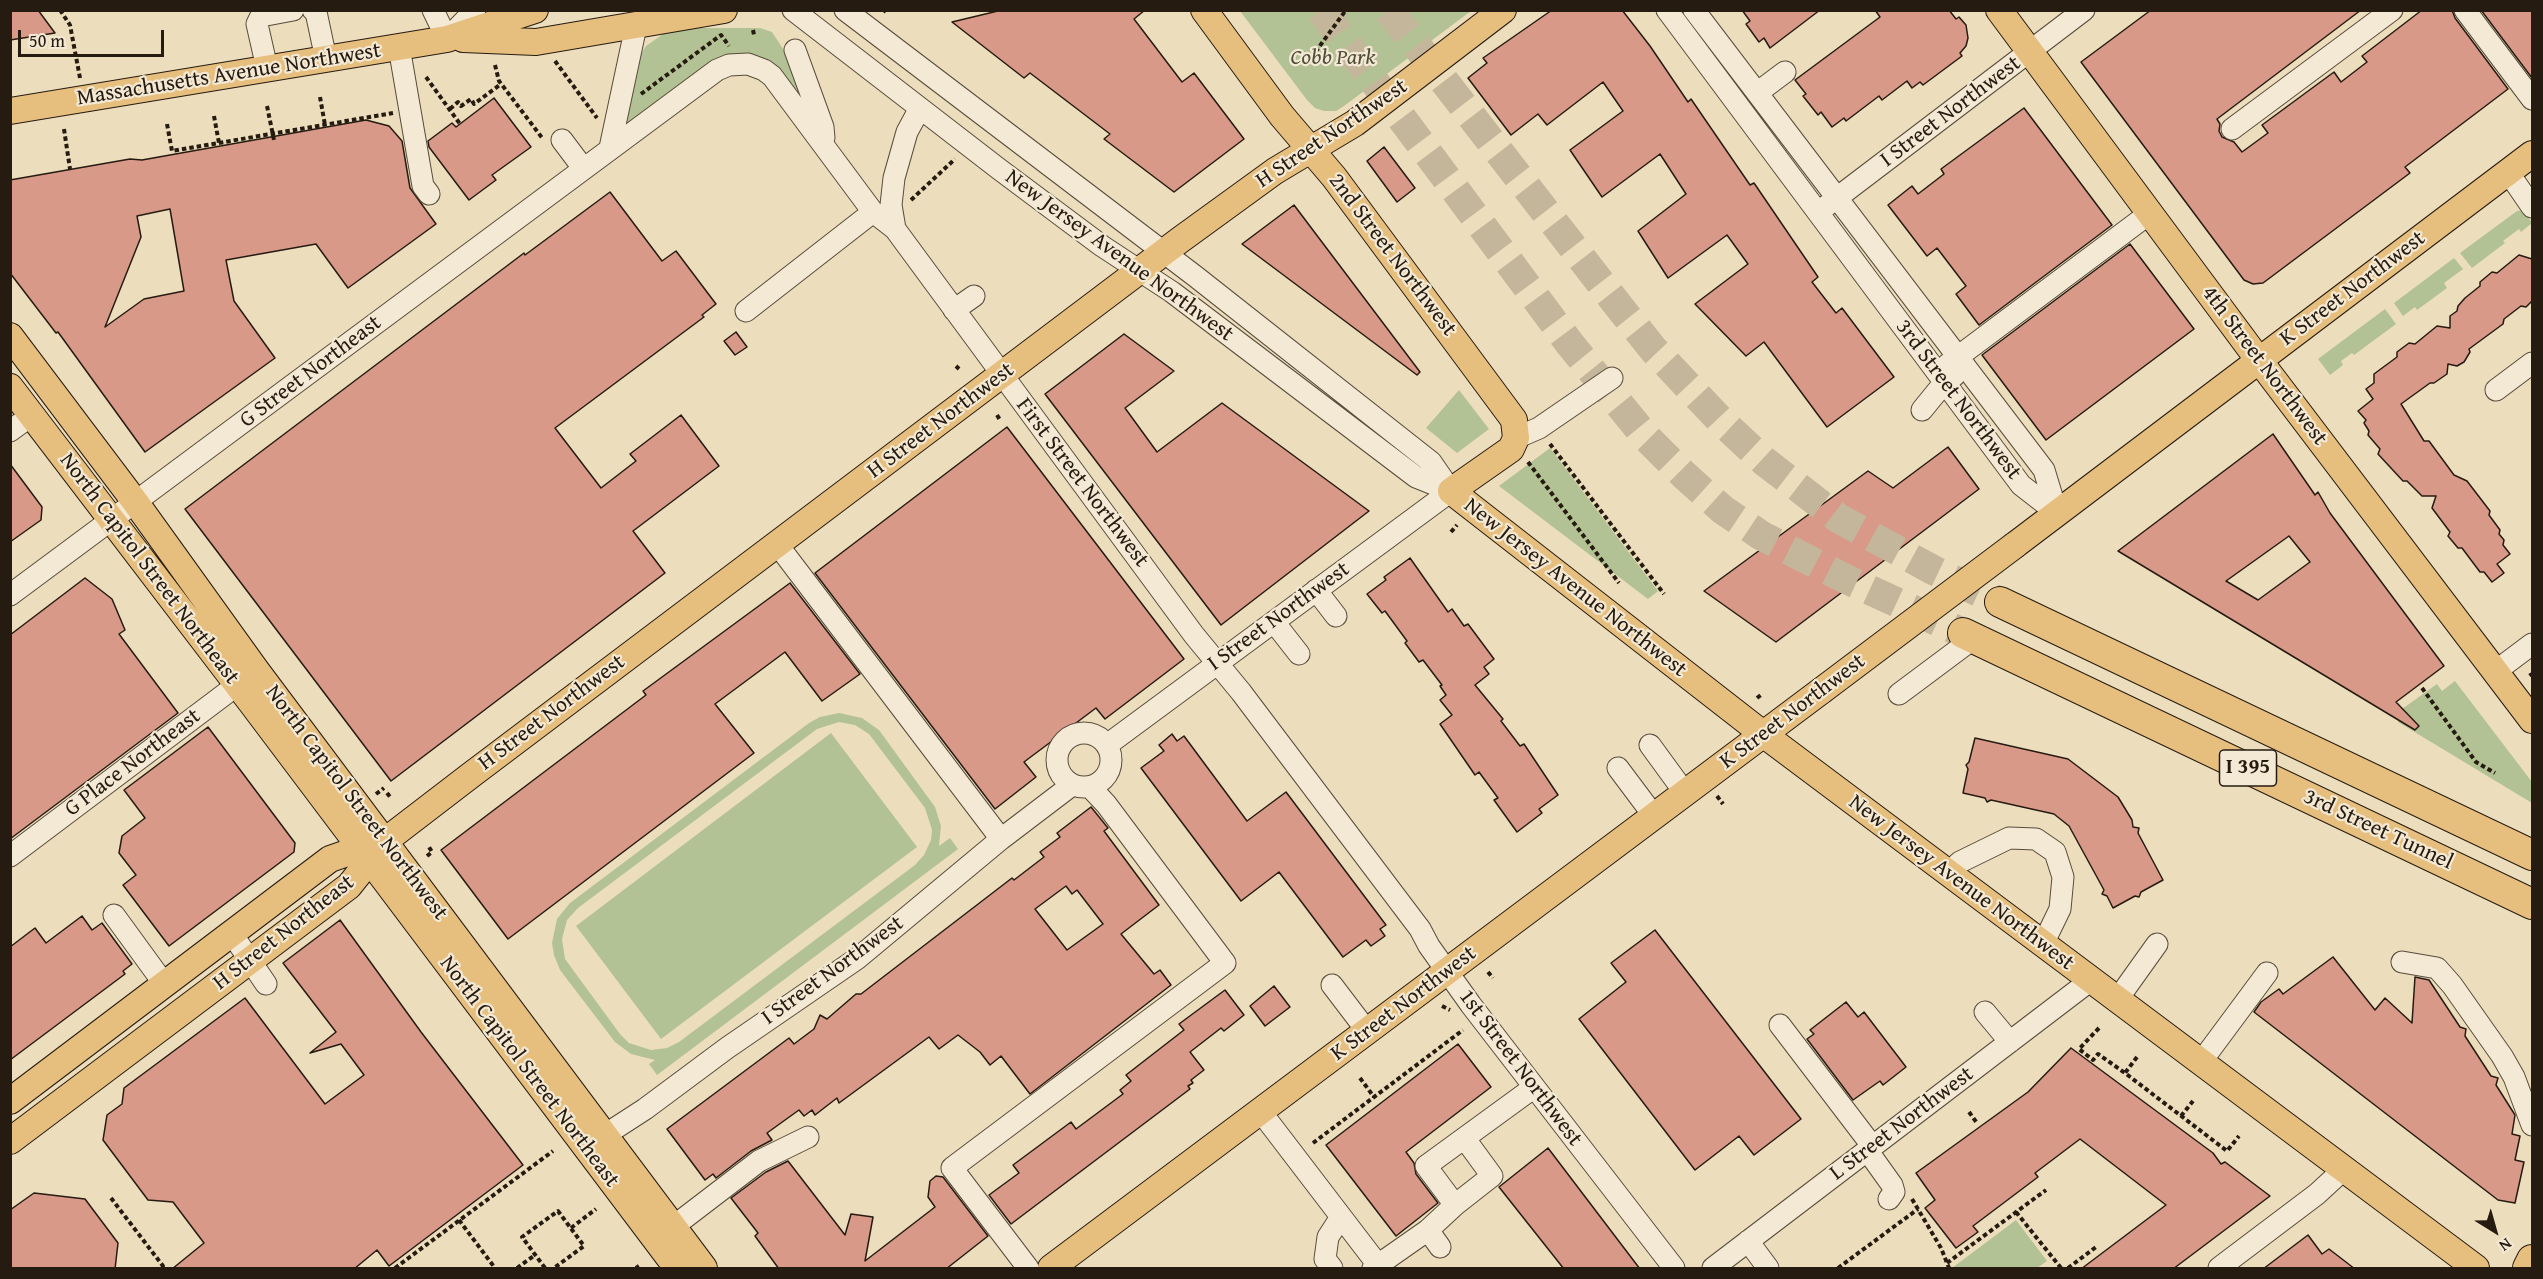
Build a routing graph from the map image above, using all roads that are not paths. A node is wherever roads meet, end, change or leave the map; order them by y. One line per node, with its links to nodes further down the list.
1 (292, 10): 22 (street)
2 (313, 10): 21 (street)
3 (433, 10): 17 (street)
4 (475, 10): 17 (street)
5 (535, 10): 17 (main road, Massachusetts Avenue Northwest)
6 (794, 10): 26 (street, New Jersey Avenue Northwest)
7 (845, 10): 43 (street, New Jersey Avenue Northwest)
8 (1204, 10): 32 (main road, 2nd Street Northwest)
9 (1503, 10): 32 (main road, H Street Northwest)
10 (1999, 10): 20 (main road, 4th Street Northwest)
11 (2084, 10): 20 (street, I Street Northwest)
12 (2392, 10): 28 (street)
13 (2465, 10): 25 (street)
14 (1681, 13): 24 (street, 3rd Street Northwest); 40 (street, 3rd Street Northwest)
15 (723, 23): 16 (main road, Massachusetts Avenue Northwest)
16 (636, 26): 17 (main road, Massachusetts Avenue Northwest); 31 (street)
17 (447, 39): 18 (main road, Massachusetts Avenue Northwest)
18 (399, 47): 21 (main road, Massachusetts Avenue Northwest); 36 (street)
19 (795, 50): 30 (street)
20 (2030, 52): 37 (street, I Street Northwest); 41 (main road, 4th Street Northwest)
21 (326, 59): 22 (main road, Massachusetts Avenue Northwest)
22 (267, 68): 27 (main road, Massachusetts Avenue Northwest)
23 (1785, 72): 24 (street)
24 (1757, 93): 37 (street, 3rd Street Northwest)
25 (2532, 99)
26 (920, 108): 42 (street, First Street Northwest); 44 (street, New Jersey Avenue Northwest)
27 (10, 111)
28 (2232, 129)
29 (553, 140): 34 (street)
30 (824, 145): 31 (street, G Street Northeast); 39 (street)
31 (610, 148): 34 (street, G Street Northeast)
32 (1311, 149): 43 (main road, H Street Northwest); 61 (main road, 2nd Street Northwest)
33 (2532, 154): 35 (main road, K Street Northwest)
34 (583, 168): 63 (street, G Street Northeast)
35 (2508, 172): 38 (street); 49 (main road, K Street Northwest)
36 (429, 194)
37 (1836, 198): 40 (street, I Street Northwest); 50 (street, 3rd Street Northwest)
38 (2532, 207)
39 (873, 212): 42 (street); 47 (street)
40 (1817, 213): 54 (street, 3rd Street Northwest)
41 (2150, 213): 49 (main road, 4th Street Northwest); 50 (street)
42 (895, 228): 46 (street, First Street Northwest)
43 (1164, 253): 44 (main road, H Street Northwest); 62 (street, New Jersey Avenue Northwest)
44 (1140, 271): 52 (main road, H Street Northwest); 62 (street, New Jersey Avenue Northwest)
45 (974, 296): 46 (street)
46 (954, 310): 52 (street, First Street Northwest)
47 (746, 311)
48 (10, 336): 57 (main road, North Capitol Street Northwest)
49 (2259, 360): 64 (main road, K Street Northwest); 76 (main road, 4th Street Northwest)
50 (1961, 363): 54 (street); 64 (street, 3rd Street Northwest)
51 (2532, 363): 56 (street)
52 (1002, 375): 66 (main road, H Street Northwest); 75 (street, First Street Northwest)
53 (1612, 378): 61 (street)
54 (1941, 378): 58 (street); 64 (street, 3rd Street Northwest)
55 (10, 387): 59 (main road, North Capitol Street Northeast)
56 (2496, 390)
57 (56, 397): 59 (main road); 63 (main road, North Capitol Street Northwest)
58 (1922, 410)
59 (32, 415): 60 (street); 65 (main road, North Capitol Street Northeast)
60 (10, 431)
61 (1521, 448): 62 (main road)
62 (1451, 491): 67 (street, I Street Northwest); 80 (main road, New Jersey Avenue Northwest)
63 (136, 503): 65 (street, G Street Northeast); 77 (main road, North Capitol Street Northwest)
64 (2057, 513): 80 (main road, K Street Northwest, bridge)
65 (112, 520): 68 (street, G Street Northeast); 77 (main road, North Capitol Street Northeast)
66 (777, 544): 87 (street); 88 (main road, H Street Northwest)
67 (1316, 590): 70 (street); 71 (street, I Street Northwest)
68 (10, 595)
69 (2000, 602): 90 (highway, 3rd Street Tunnel / I 395)
70 (1336, 616)
71 (1274, 622): 74 (street); 75 (street, I Street Northwest)
72 (1969, 635): 78 (street); 93 (highway, 3rd Street Tunnel / I 395)
73 (2532, 644): 76 (street)
74 (1299, 654)
75 (1218, 663): 81 (street, I Street Northwest); 100 (street, 1st Street Northwest)
76 (2496, 671): 79 (main road, 4th Street Northwest)
77 (247, 677): 88 (main road, North Capitol Street Northwest); 89 (main road, North Capitol Street Northeast); 91 (street, G Place Northeast)
78 (1899, 694)
79 (2532, 720)
80 (1763, 734): 85 (main road, K Street Northwest); 92 (main road, New Jersey Avenue Northwest)
81 (1107, 744): 84 (street, I Street Northwest); 84 (street)
82 (1650, 745): 85 (street)
83 (1618, 768): 86 (street)
84 (1081, 786): 87 (street, I Street Northwest); 132 (street)
85 (1685, 793): 86 (main road, K Street Northwest)
86 (1654, 816): 100 (main road, K Street Northwest)
87 (1001, 839): 119 (street, I Street Northwest)
88 (385, 840): 89 (main road, H Street Northeast); 104 (main road, North Capitol Street Northwest)
89 (365, 855): 95 (main road, H Street Northeast); 98 (main road, H Street Northeast); 104 (main road, North Capitol Street Northeast)
90 (2532, 855)
91 (10, 856)
92 (1948, 873): 96 (main road, New Jersey Avenue Northwest); 96 (street)
93 (2532, 904)
94 (114, 915): 105 (street)
95 (232, 934): 98 (street); 105 (main road, H Street Northeast)
96 (2043, 944): 102 (main road, New Jersey Avenue Northwest)
97 (2157, 944): 107 (street)
98 (250, 961): 103 (street); 120 (main road, H Street Northeast)
99 (2402, 962): 116 (street)
100 (1448, 971): 110 (main road, K Street Northwest); 113 (street, 1st Street Northwest)
101 (2267, 973): 112 (street)
102 (2091, 980): 107 (main road, New Jersey Avenue Northwest); 111 (street, L Street Northwest)
103 (266, 984)
104 (478, 984): 119 (main road, North Capitol Street Northeast)
105 (165, 985): 114 (main road, H Street Northeast)
106 (1332, 985): 110 (street)
107 (2117, 1000): 112 (main road, New Jersey Avenue Northwest)
108 (1985, 1012): 111 (street)
109 (1780, 1026): 121 (street)
110 (1367, 1031): 115 (main road, K Street Northwest)
111 (2010, 1042): 121 (street, L Street Northwest)
112 (2201, 1062): 122 (main road, New Jersey Avenue Northwest)
113 (1533, 1088): 118 (street); 135 (street, 1st Street Northwest)
114 (10, 1101)
115 (1261, 1112): 125 (street); 133 (main road, K Street Northwest)
116 (2532, 1125)
117 (808, 1137): 126 (street)
118 (1465, 1138): 124 (street); 124 (street)
119 (596, 1141): 126 (main road)
120 (10, 1142)
121 (1870, 1148): 123 (street); 127 (street, L Street Northwest)
122 (2343, 1170): 138 (street); 139 (main road, New Jersey Avenue Northwest)
123 (1897, 1194)
124 (1455, 1205): 129 (street)
125 (1341, 1217): 129 (street); 134 (street)
126 (664, 1234): 130 (main road); 131 (main road)
127 (1748, 1241): 136 (street, L Street Northwest); 137 (street)
128 (2532, 1260): 140 (highway)
129 (1376, 1267)
130 (677, 1269)
131 (704, 1269)
132 (1028, 1269)
133 (1052, 1269)
134 (1332, 1269)
135 (1674, 1269)
136 (1713, 1269)
137 (1768, 1269)
138 (2219, 1269)
139 (2476, 1269)
140 (2528, 1269)

